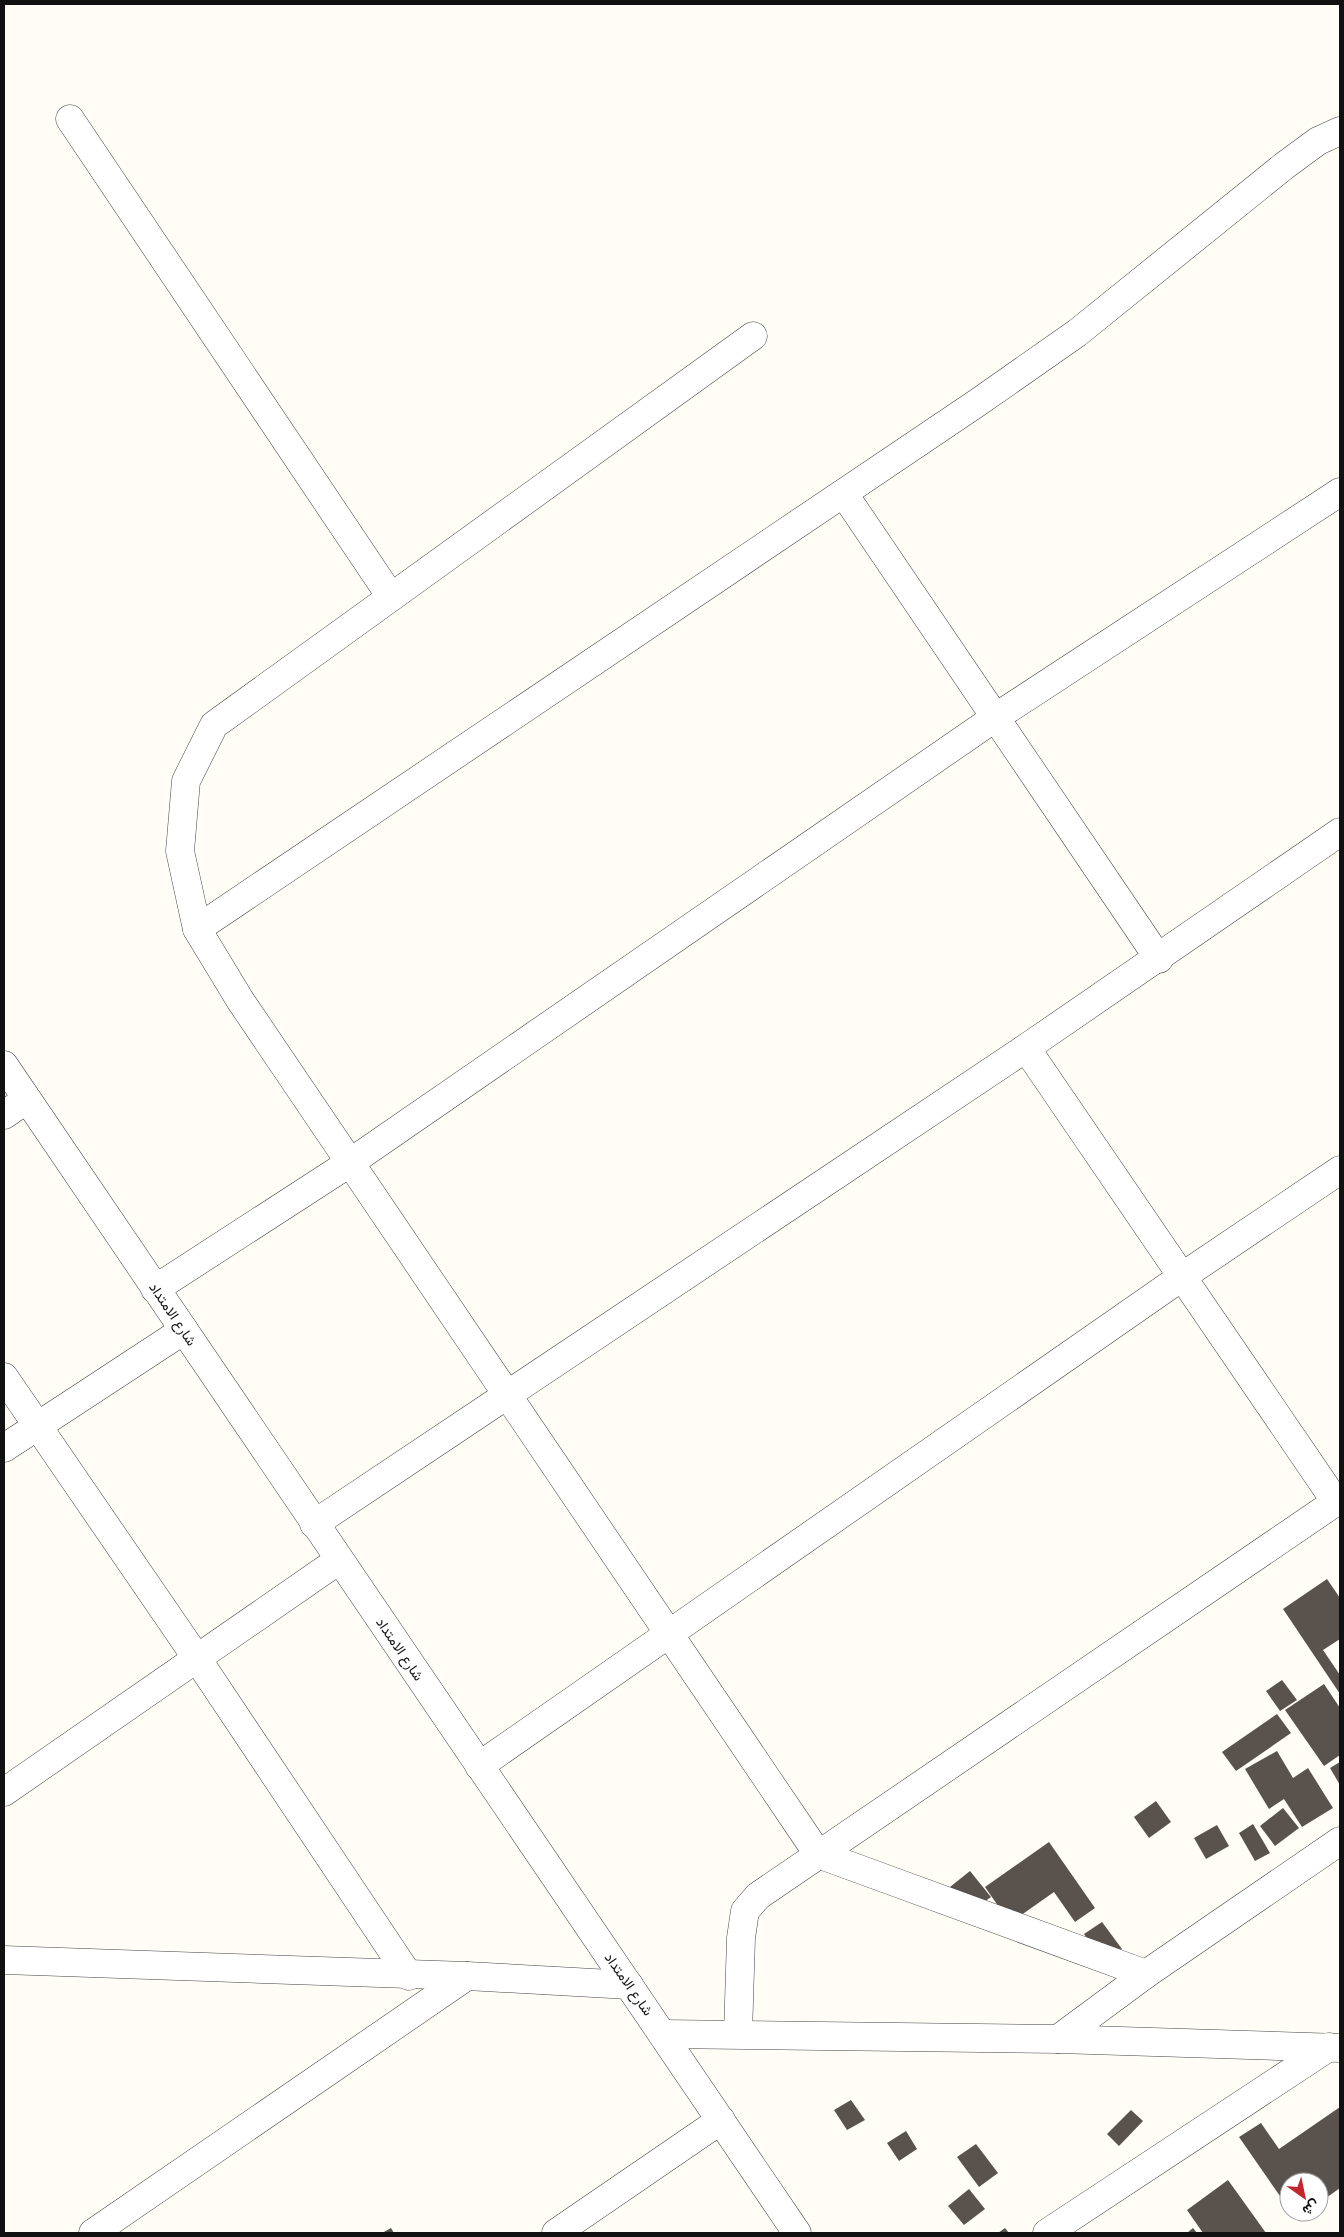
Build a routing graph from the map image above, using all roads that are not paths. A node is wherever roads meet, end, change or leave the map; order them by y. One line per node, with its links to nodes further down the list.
1 (70, 119): 6 (street)
2 (1340, 131): 5 (street)
3 (753, 336): 6 (street)
4 (1340, 492): 7 (street)
5 (844, 494): 7 (street); 9 (street)
6 (391, 597): 9 (street)
7 (996, 717): 10 (street); 15 (street)
8 (1340, 832): 10 (street)
9 (197, 929): 15 (street)
10 (1158, 959): 11 (street)
11 (1026, 1048): 17 (street); 21 (street)
12 (4, 1065): 13 (street, شارع الامتداد)
13 (27, 1099): 14 (street); 18 (street, شارع الامتداد)
14 (4, 1115)
15 (351, 1162): 18 (street); 21 (street)
16 (1340, 1170): 17 (street)
17 (1183, 1276): 24 (street); 27 (street)
18 (155, 1288): 19 (street, شارع الامتداد)
19 (184, 1330): 22 (street); 25 (street, شارع الامتداد)
20 (4, 1377): 22 (street)
21 (507, 1397): 25 (street); 27 (street)
22 (37, 1426): 23 (street); 28 (street)
23 (4, 1448)
24 (1338, 1500): 32 (street)
25 (314, 1524): 26 (street, شارع الامتداد)
26 (339, 1560): 28 (street); 29 (street, شارع الامتداد)
27 (670, 1634): 29 (street); 32 (street)
28 (196, 1657): 30 (street); 36 (street)
29 (479, 1766): 38 (street, شارع الامتداد)
30 (4, 1792)
31 (1340, 1841): 34 (street)
32 (818, 1854): 34 (street); 40 (street)
33 (15, 1960): 35 (street); 36 (street)
34 (1146, 1974): 41 (street)
35 (4, 1976)
36 (409, 1976): 37 (street)
37 (467, 1976): 38 (street); 44 (street)
38 (629, 1985): 39 (street, شارع الامتداد)
39 (663, 2034): 40 (street); 43 (street, شارع الامتداد)
40 (738, 2034): 41 (street)
41 (1058, 2040): 42 (street)
42 (1335, 2048): 47 (street)
43 (721, 2120): 45 (street); 46 (street, شارع الامتداد)
44 (93, 2233)
45 (556, 2233)
46 (797, 2233)
47 (1047, 2233)

